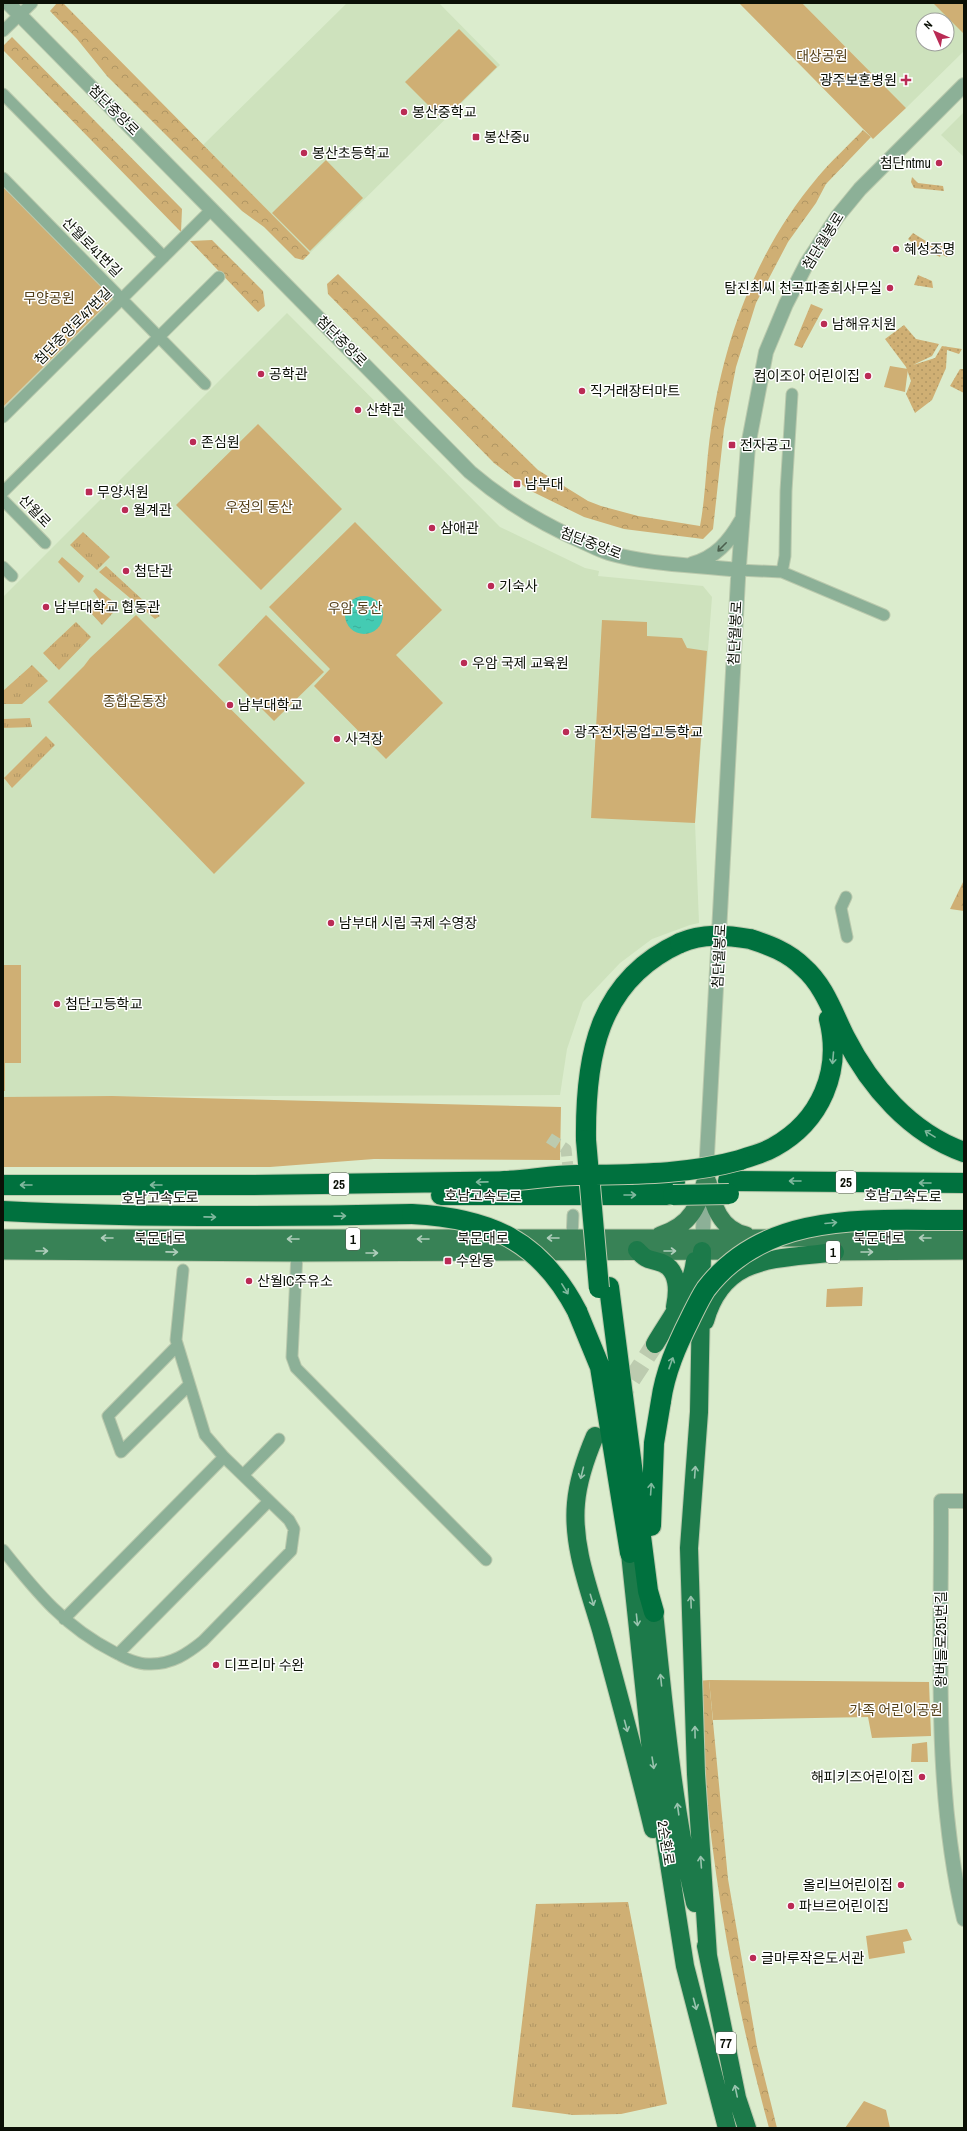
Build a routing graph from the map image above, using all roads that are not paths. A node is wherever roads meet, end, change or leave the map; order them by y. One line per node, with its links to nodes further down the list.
1 (8, 3): 3 (street, 첨단중앙로)
2 (32, 3): 3 (street)
3 (20, 15): 4 (street); 8 (street, 첨단중앙로)
4 (3, 32)
5 (964, 85): 18 (street, 첨단월봉로)
6 (3, 94): 9 (street)
7 (3, 178): 11 (street, 산월로41번길)
8 (212, 209): 9 (street, 첨단중앙로47번길); 20 (street, 첨단중앙로)
9 (164, 257): 11 (street, 첨단중앙로47번길)
10 (219, 277): 12 (street)
11 (122, 299): 12 (street, 산월로41번길); 15 (street, 첨단중앙로47번길)
12 (159, 337): 13 (street, 산월로41번길); 16 (street)
13 (205, 384)
14 (792, 394): 23 (street)
15 (3, 417)
16 (3, 492)
17 (3, 500): 19 (street, 산월로)
18 (743, 517): 20 (street, one-way to 20); 22 (street, 첨단월봉로)
19 (45, 543)
20 (690, 565): 22 (street, 첨단중앙로)
21 (3, 567): 24 (street)
22 (738, 570): 23 (street); 30 (street, 첨단월봉로)
23 (782, 572): 25 (street)
24 (12, 576)
25 (884, 615)
26 (846, 897): 27 (street)
27 (847, 937)
28 (749, 944): 29 (highway, one-way to 28); 31 (highway, one-way to 31, bridge); 52 (highway)
29 (964, 1152)
30 (706, 1178): 34 (highway, 호남고속도로 / 25); 35 (highway, 호남고속도로 / 25); 43 (main road); 45 (main road); 46 (street, 첨단월봉로)
31 (504, 1181): 33 (highway, 호남고속도로 / 25, one-way to 33); 35 (highway, 호남고속도로 / 25)
32 (964, 1183): 34 (highway, 호남고속도로 / 25, one-way to 34)
33 (3, 1185)
34 (728, 1187): 35 (highway, 호남고속도로 / 25, bridge); 36 (highway, 호남고속도로 / 25)
35 (674, 1188): 37 (highway, 호남고속도로 / 25, one-way to 35)
36 (964, 1196)
37 (3, 1198)
38 (3, 1212): 65 (highway, one-way to 65, bridge)
39 (573, 1214): 42 (street)
40 (964, 1220): 67 (highway, one-way to 40, bridge)
41 (3, 1238): 42 (main road, 북문대로 / 1, one-way to 41)
42 (572, 1238): 45 (main road, 북문대로 / 1)
43 (762, 1238): 44 (main road, 북문대로 / 1, one-way to 43); 46 (main road, 북문대로 / 1)
44 (964, 1238)
45 (641, 1244): 46 (main road, 북문대로 / 1); 50 (main road, 북문대로 / 1, one-way to 45); 53 (highway)
46 (703, 1244): 49 (main road, 북문대로 / 1); 53 (highway); 54 (highway)
47 (3, 1251): 50 (main road, 북문대로 / 1, one-way to 50)
48 (964, 1251): 49 (main road, 북문대로 / 1, one-way to 48)
49 (835, 1252): 54 (highway)
50 (297, 1253): 66 (street)
51 (183, 1270): 56 (street)
52 (604, 1288): 65 (highway); 67 (highway)
53 (674, 1312): 55 (highway)
54 (702, 1343): 71 (highway, one-way to 54)
55 (655, 1344)
56 (177, 1346): 57 (street); 57 (street)
57 (189, 1385): 60 (street)
58 (595, 1436): 72 (highway, one-way to 72)
59 (279, 1439): 61 (street)
60 (224, 1457): 61 (street); 68 (street)
61 (243, 1475): 62 (street)
62 (269, 1501): 69 (street); 69 (street)
63 (964, 1501): 70 (street, 왕버들로251번길)
64 (3, 1550): 68 (street)
65 (630, 1553): 72 (highway, 2순환로, one-way to 72)
66 (486, 1560)
67 (654, 1612): 71 (highway, 2순환로, one-way to 67)
68 (64, 1619): 69 (street)
69 (118, 1654)
70 (964, 1919)
71 (708, 1956): 74 (highway, 2순환로 / 77, one-way to 71)
72 (685, 1966): 73 (highway, 2순환로 / 77, one-way to 73)
73 (727, 2128)
74 (747, 2128)

